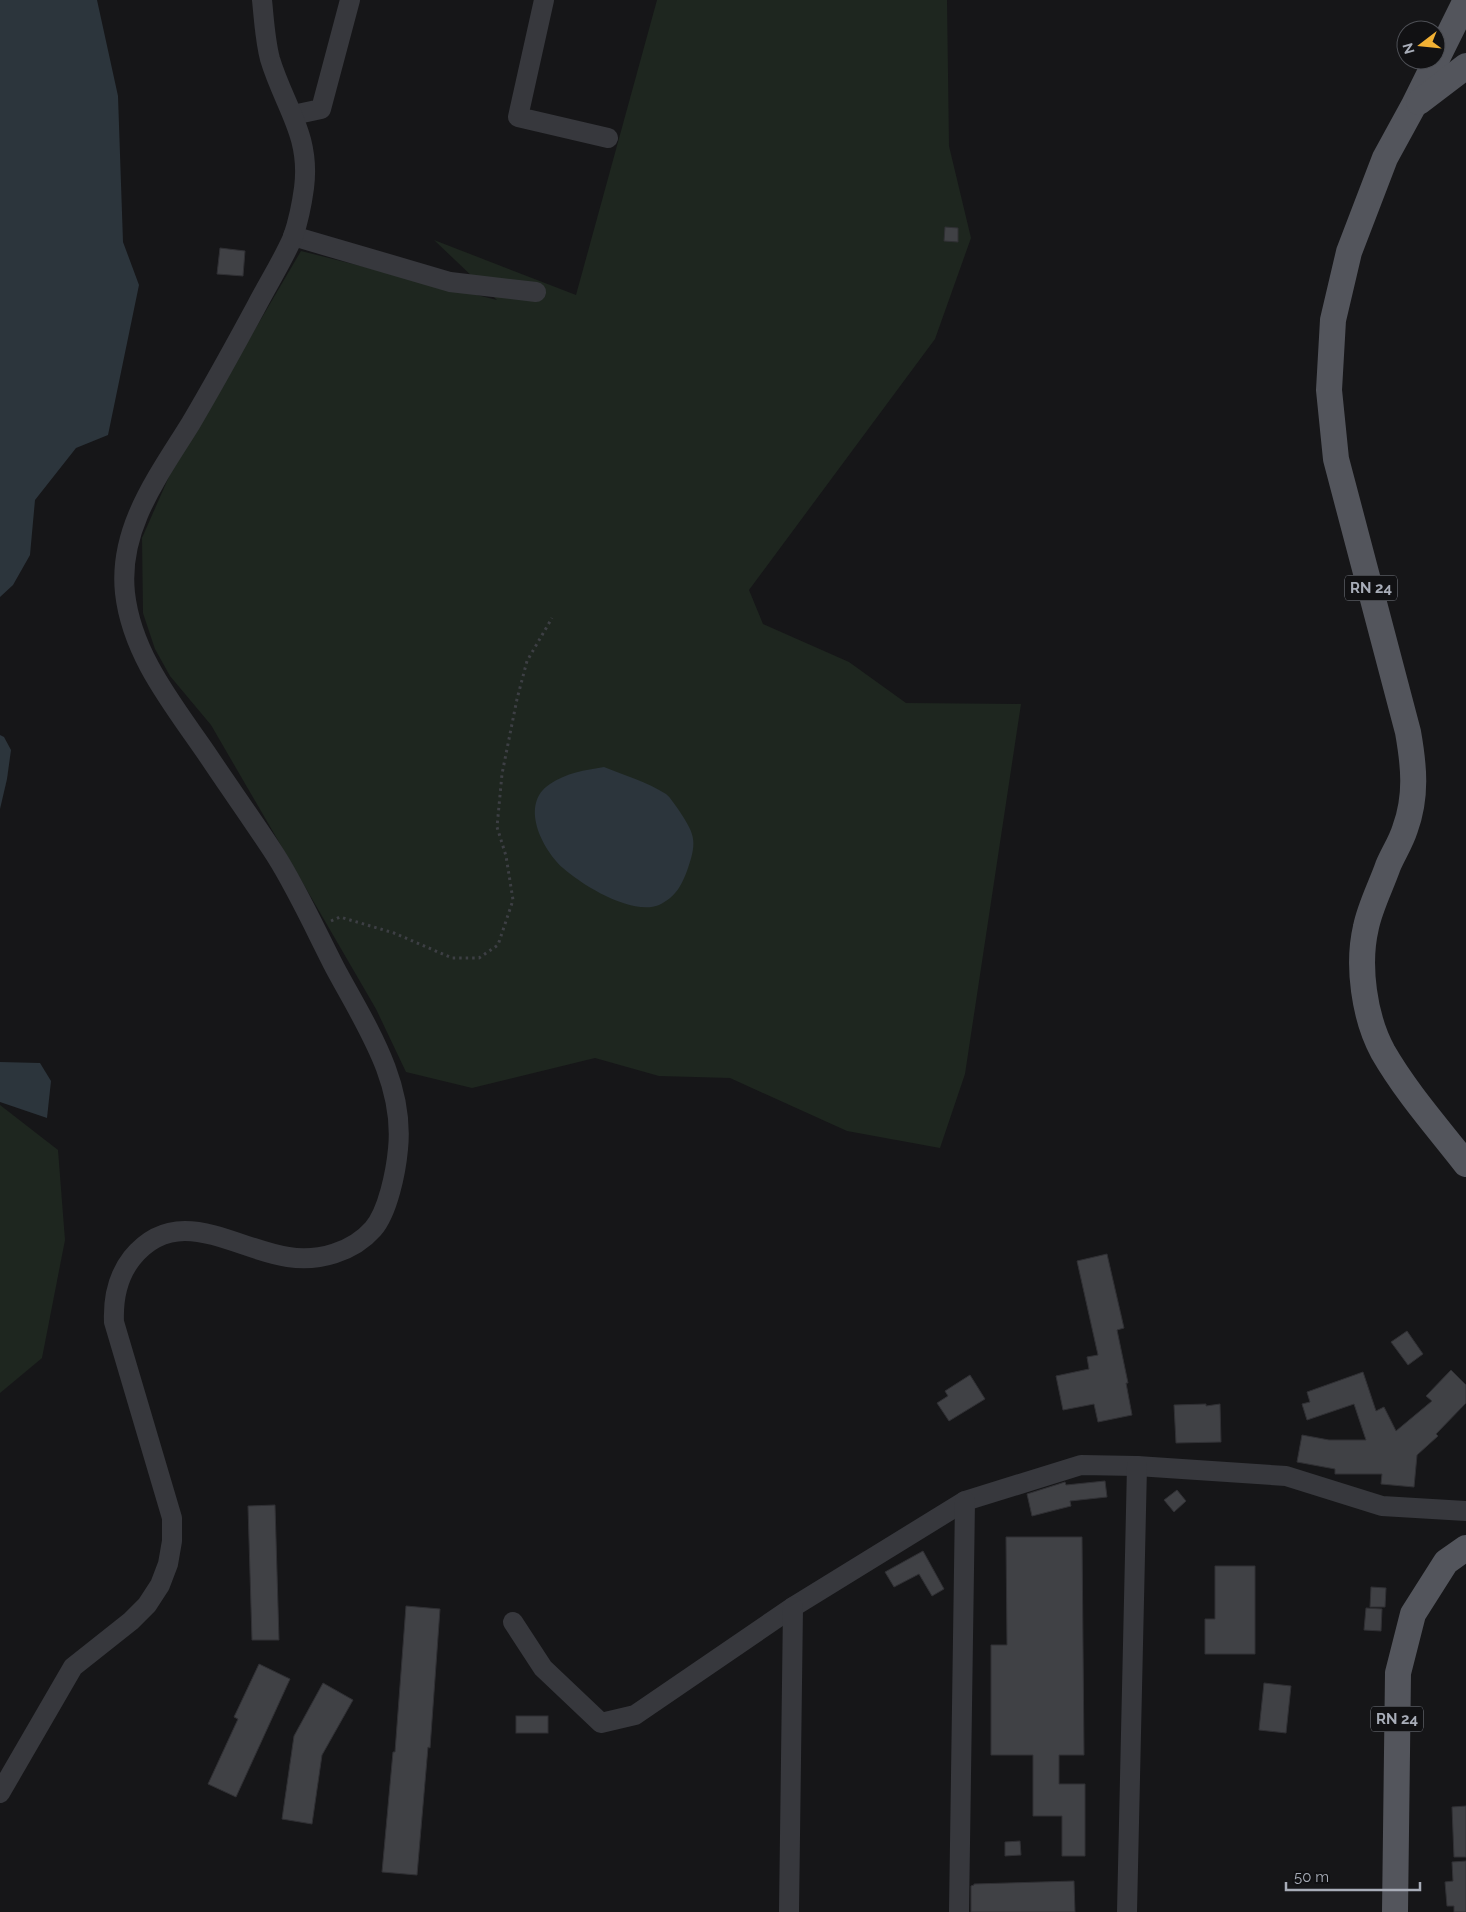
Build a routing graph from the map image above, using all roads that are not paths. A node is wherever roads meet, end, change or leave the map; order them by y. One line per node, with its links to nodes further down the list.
1 (262, 0): 8 (street)
2 (350, 0): 8 (street)
3 (544, 0): 9 (street)
4 (1466, 0): 5 (main road, RN 24)
5 (1459, 30): 7 (main road, RN 24)
6 (1466, 66): 7 (main road)
7 (1414, 105): 12 (main road, RN 24)
8 (293, 115): 10 (street)
9 (608, 138)
10 (293, 236): 11 (street); 19 (street)
11 (536, 292)
12 (1466, 1164)
13 (1137, 1466): 14 (street); 15 (street); 22 (street)
14 (965, 1500): 17 (street); 21 (street)
15 (1466, 1512)
16 (1466, 1548): 23 (main road, RN 24)
17 (792, 1607): 18 (street); 20 (street)
18 (513, 1622)
19 (0, 1793)
20 (789, 1912)
21 (959, 1912)
22 (1127, 1912)
23 (1395, 1912)

